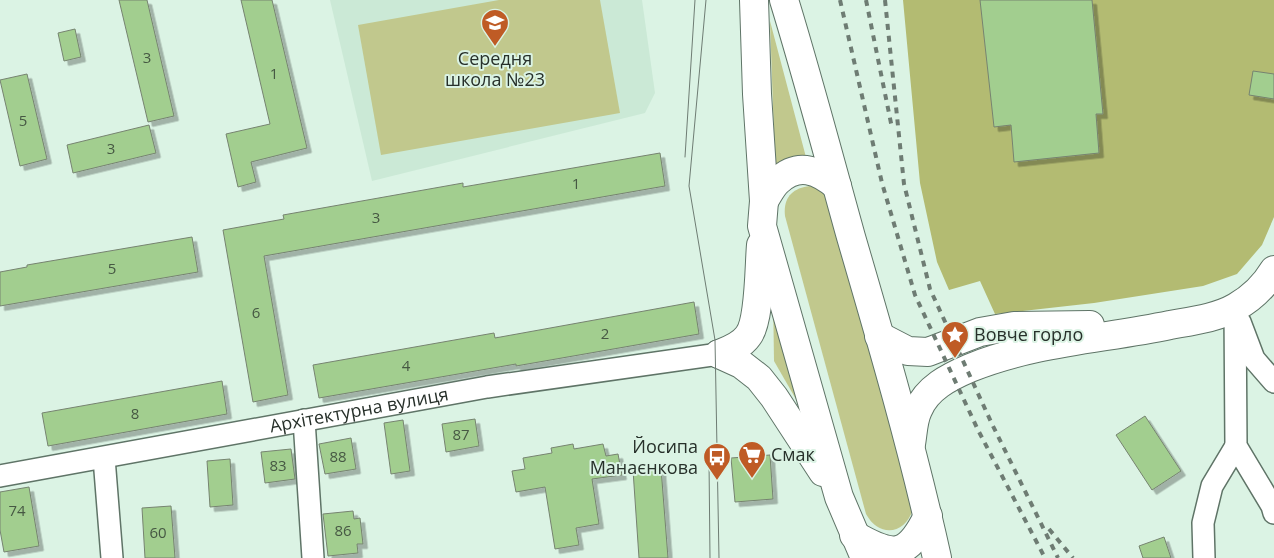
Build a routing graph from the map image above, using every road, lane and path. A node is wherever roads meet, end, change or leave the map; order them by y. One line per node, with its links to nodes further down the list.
1 (754, 0): 4 (main road)
2 (784, 0): 3 (main road)
3 (837, 186): 4 (main road); 9 (main road)
4 (763, 213): 10 (main road); 17 (main road)
5 (1274, 270): 6 (main road)
6 (1266, 299): 7 (main road)
7 (1235, 308): 8 (main road); 11 (street); 14 (street)
8 (1159, 327): 9 (main road); 13 (main road)
9 (879, 336): 13 (main road)
10 (719, 354): 12 (street, Архітектурна вулиця); 17 (main road)
11 (1274, 382)
12 (304, 420): 15 (street, Архітектурна вулиця); 22 (street)
13 (910, 445): 19 (main road)
14 (1236, 446): 18 (street); 24 (street)
15 (104, 458): 16 (street, Архітектурна вулиця); 21 (street)
16 (0, 476)
17 (838, 497): 20 (main road)
18 (1274, 513)
19 (928, 516): 20 (main road); 23 (main road)
20 (859, 546)
21 (112, 558)
22 (313, 558)
23 (937, 558)
24 (1204, 558)

